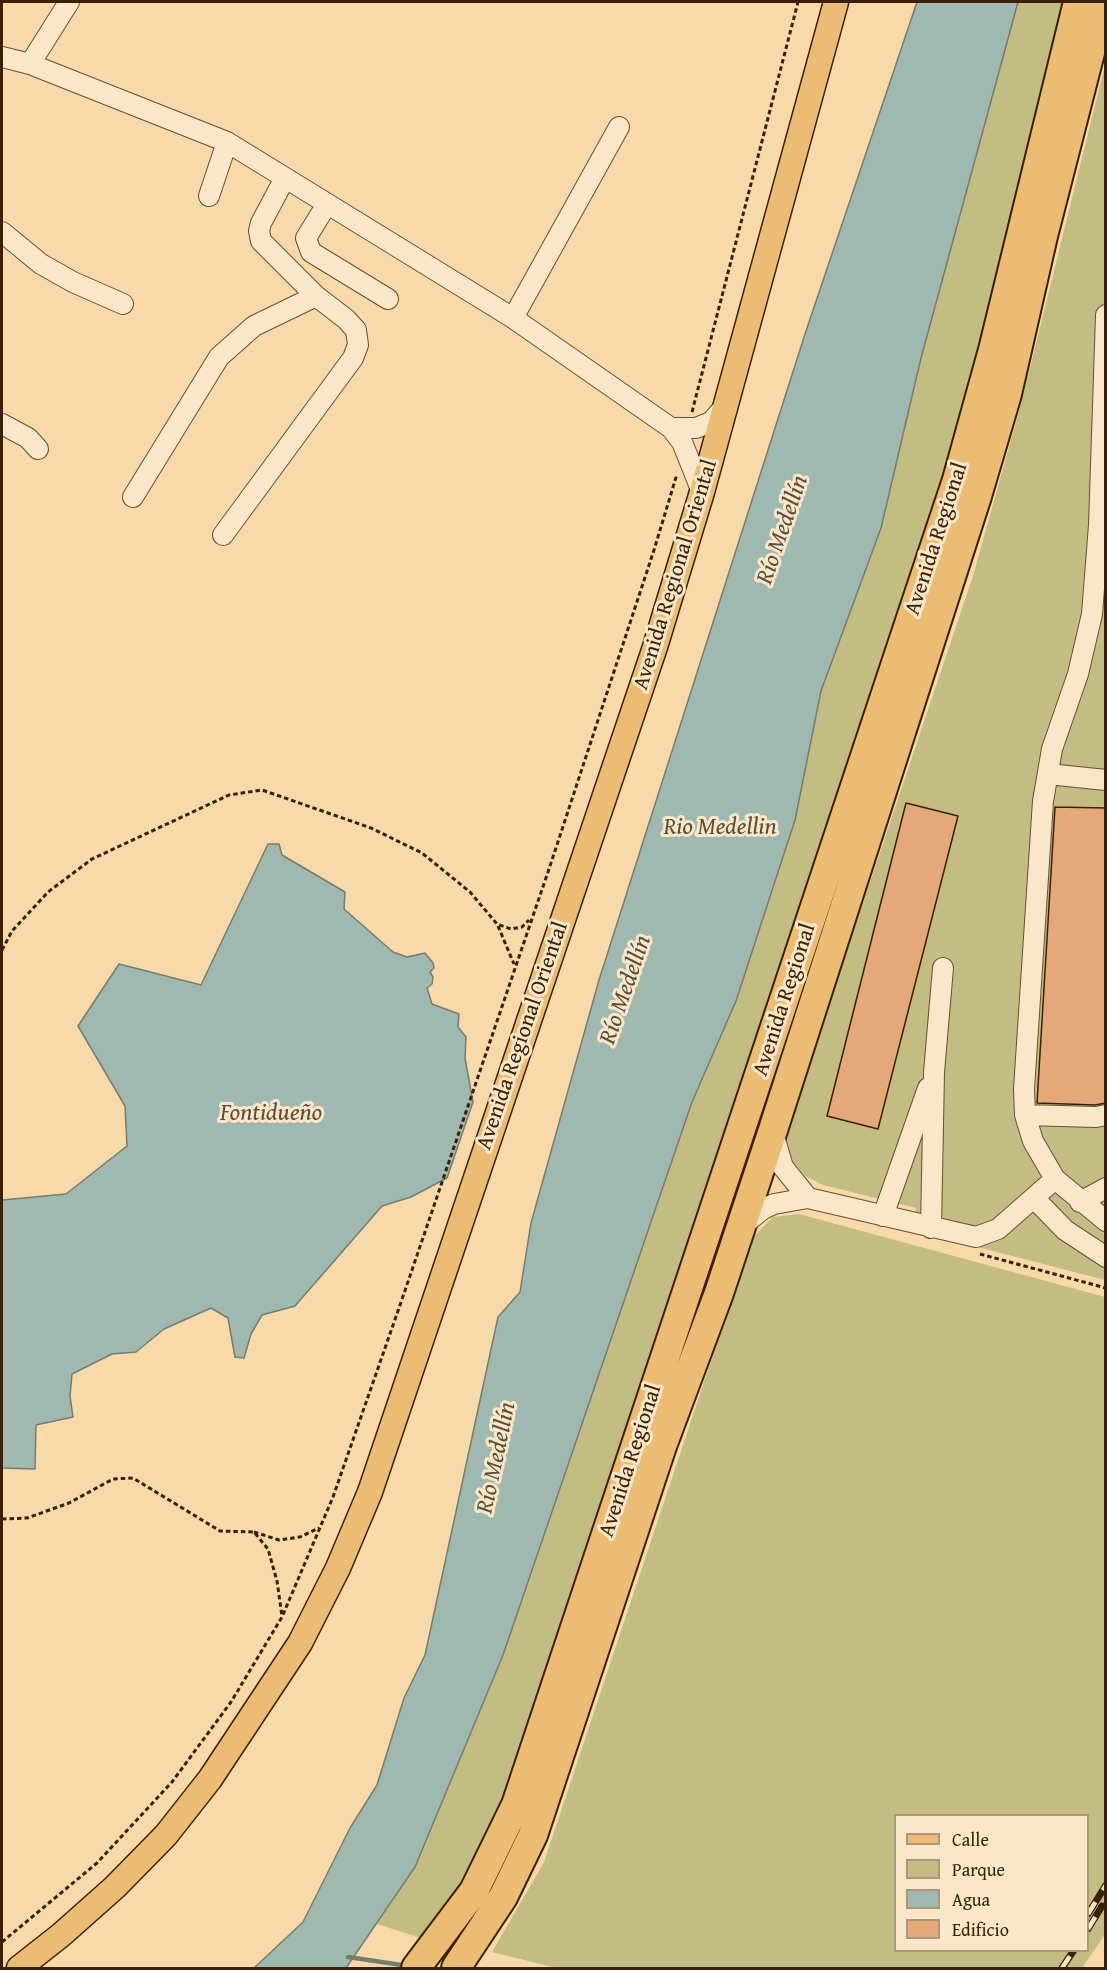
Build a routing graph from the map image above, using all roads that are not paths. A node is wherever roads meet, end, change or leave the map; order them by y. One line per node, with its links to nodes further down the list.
1 (69, 2): 6 (street)
2 (836, 2): 19 (main road, Avenida Regional Oriental)
3 (1078, 2): 45 (highway, Avenida Regional)
4 (1103, 2): 32 (highway, Avenida Regional)
5 (2, 57): 6 (street)
6 (30, 64): 8 (street)
7 (619, 127): 17 (street)
8 (227, 142): 9 (street); 10 (street)
9 (285, 178): 11 (street); 13 (street)
10 (209, 196)
11 (327, 204): 14 (street); 17 (street)
12 (2, 232): 15 (street)
13 (316, 296): 24 (street); 25 (street)
14 (388, 299)
15 (123, 304)
16 (1106, 315): 18 (street)
17 (513, 318): 21 (street)
18 (1105, 323): 26 (street)
19 (727, 404): 21 (street); 23 (main road, Avenida Regional Oriental)
20 (2, 424): 22 (street)
21 (681, 435): 23 (street)
22 (38, 449)
23 (702, 492): 44 (main road, Avenida Regional Oriental)
24 (133, 497)
25 (223, 535)
26 (1048, 774): 27 (street); 30 (street)
27 (1106, 780)
28 (943, 968): 29 (street)
29 (934, 1072): 38 (street); 41 (street)
30 (1025, 1115): 31 (street); 33 (street)
31 (1106, 1115)
32 (772, 1133): 35 (street); 40 (highway, Avenida Regional)
33 (1055, 1179): 36 (street); 37 (street)
34 (1106, 1188): 37 (street)
35 (808, 1198): 38 (street); 40 (street)
36 (1034, 1198): 41 (street); 42 (street)
37 (1080, 1202): 39 (street)
38 (883, 1216): 41 (street)
39 (1106, 1221)
40 (741, 1228): 43 (highway, Avenida Regional)
41 (931, 1228)
42 (1106, 1257)
43 (462, 1960)
44 (19, 1968)
45 (416, 1968)

